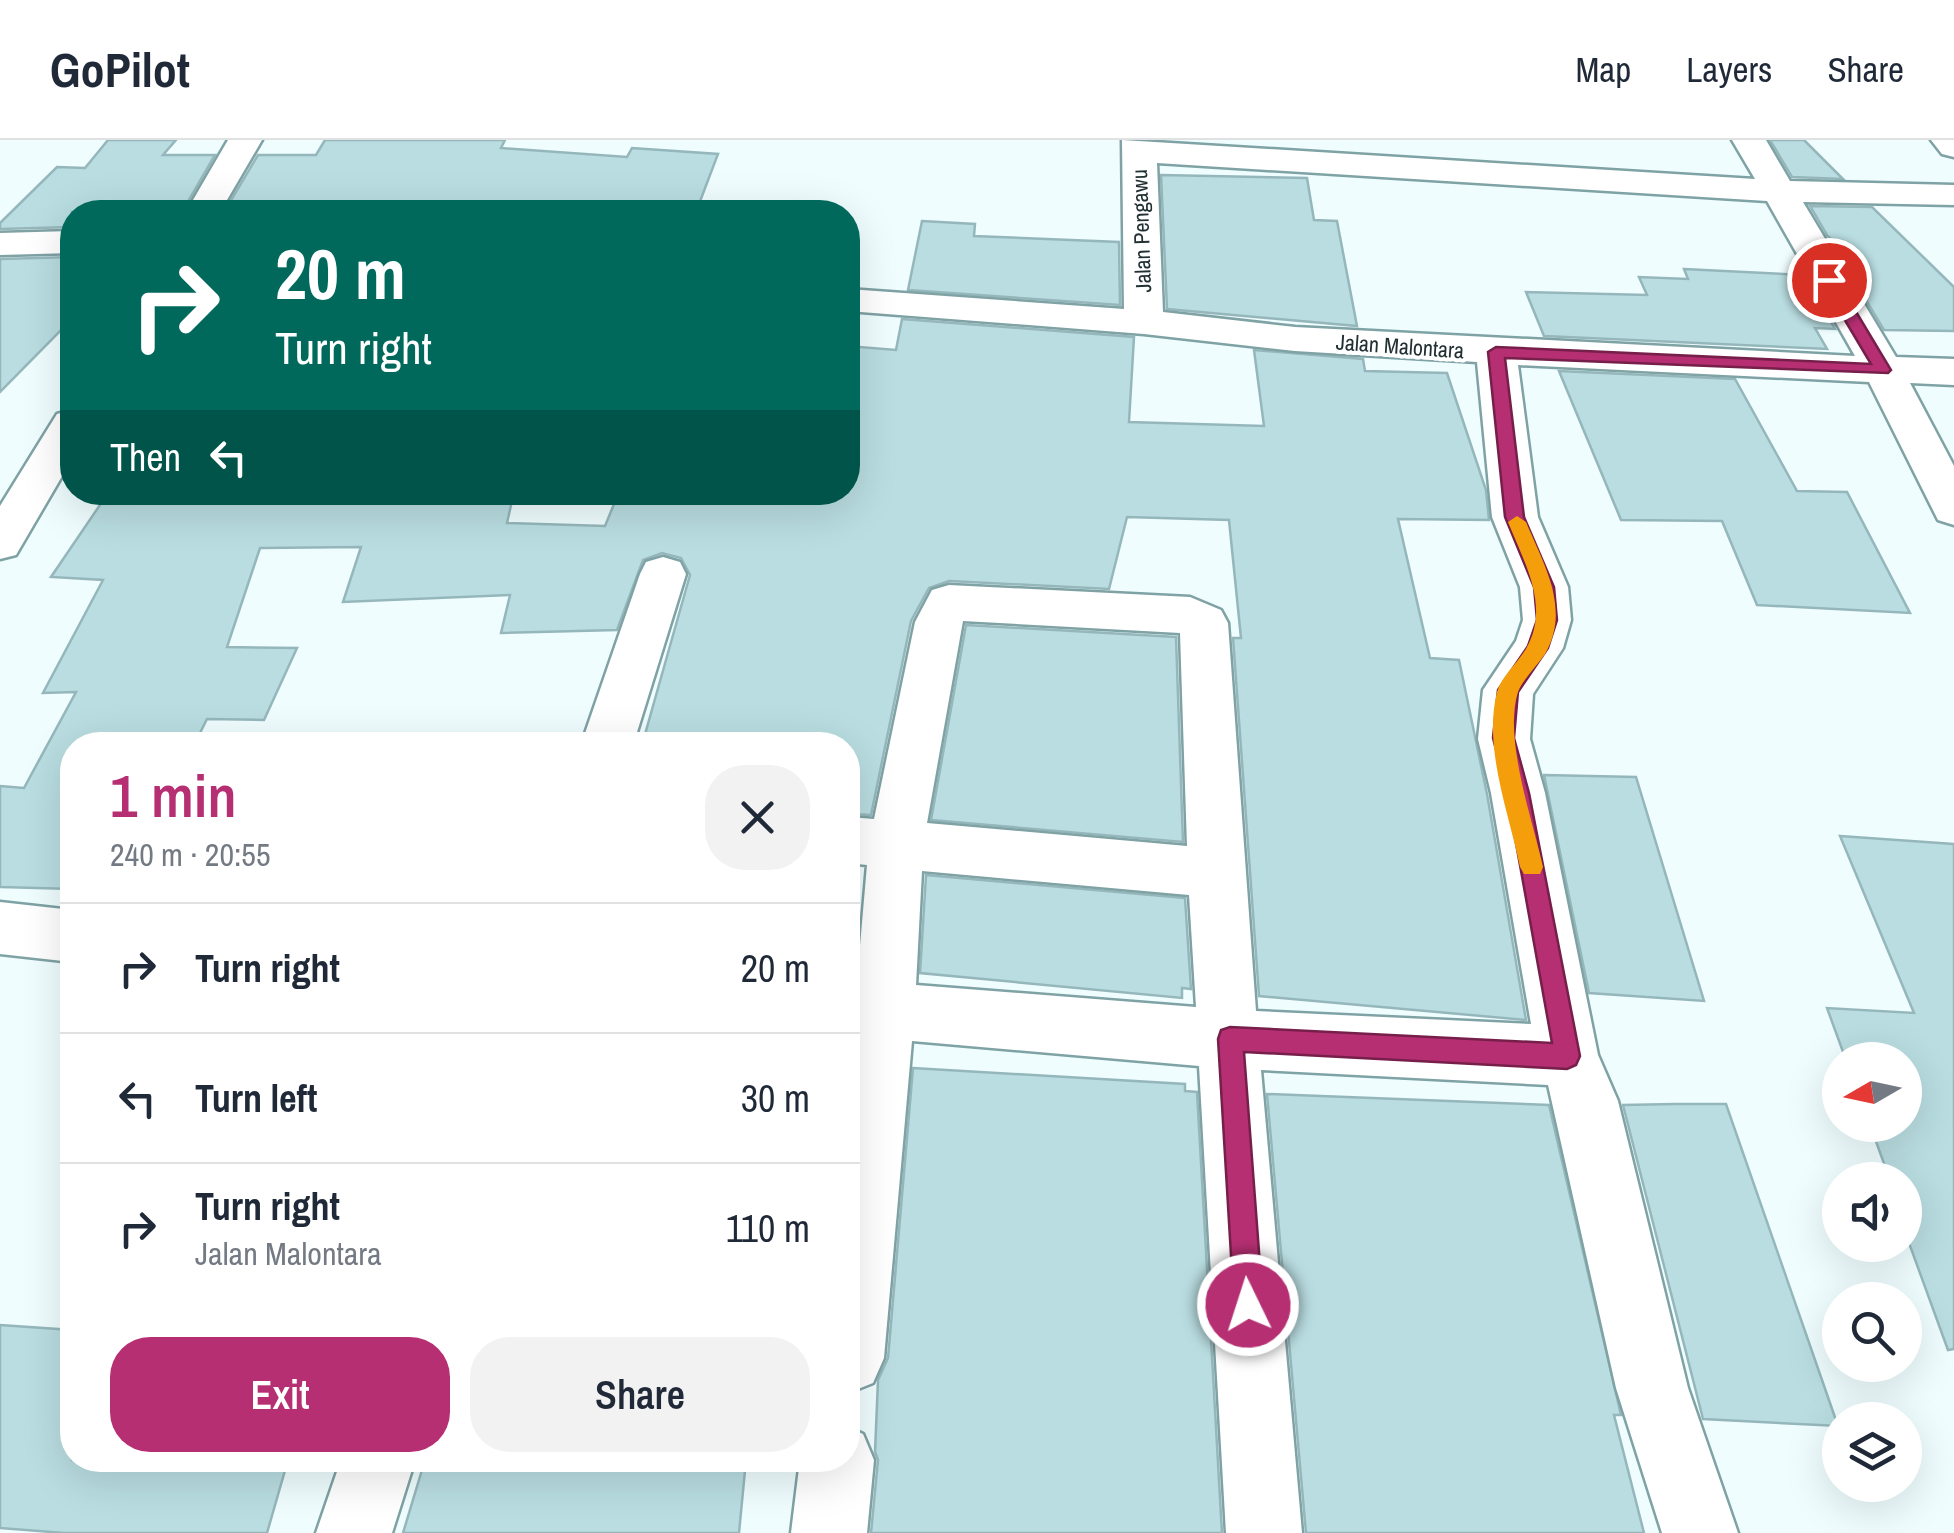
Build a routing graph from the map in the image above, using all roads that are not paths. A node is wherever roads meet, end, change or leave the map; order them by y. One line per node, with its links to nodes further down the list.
1 (246, 140): 8 (street)
2 (1749, 140): 6 (street)
3 (1948, 140): 5 (street)
4 (1138, 146): 6 (street); 12 (street, Jalan Pengawu)
5 (1954, 148)
6 (1775, 191): 7 (street); 14 (street)
7 (1954, 195)
8 (210, 200)
9 (60, 242): 10 (street)
10 (0, 244)
11 (860, 301): 12 (street, Jalan Malontara)
12 (1144, 322): 13 (street, Jalan Malontara)
13 (1496, 352): 14 (street, Jalan Malontara); 27 (street)
14 (1882, 370): 15 (street, Jalan Malontara); 17 (street)
15 (1954, 372)
16 (60, 444): 18 (street)
17 (1954, 509)
18 (0, 543)
19 (663, 574): 20 (street)
20 (610, 732)
21 (872, 842): 22 (street); 22 (street); 25 (street)
22 (1216, 873): 26 (street)
23 (0, 928): 24 (street)
24 (60, 935)
25 (866, 1008): 26 (street); 28 (street)
26 (1230, 1039): 27 (street); 33 (street)
27 (1567, 1056): 34 (street)
28 (860, 1125)
29 (374, 1472): 31 (street)
30 (836, 1472): 32 (street)
31 (354, 1533)
32 (829, 1533)
33 (1264, 1533)
34 (1700, 1533)

